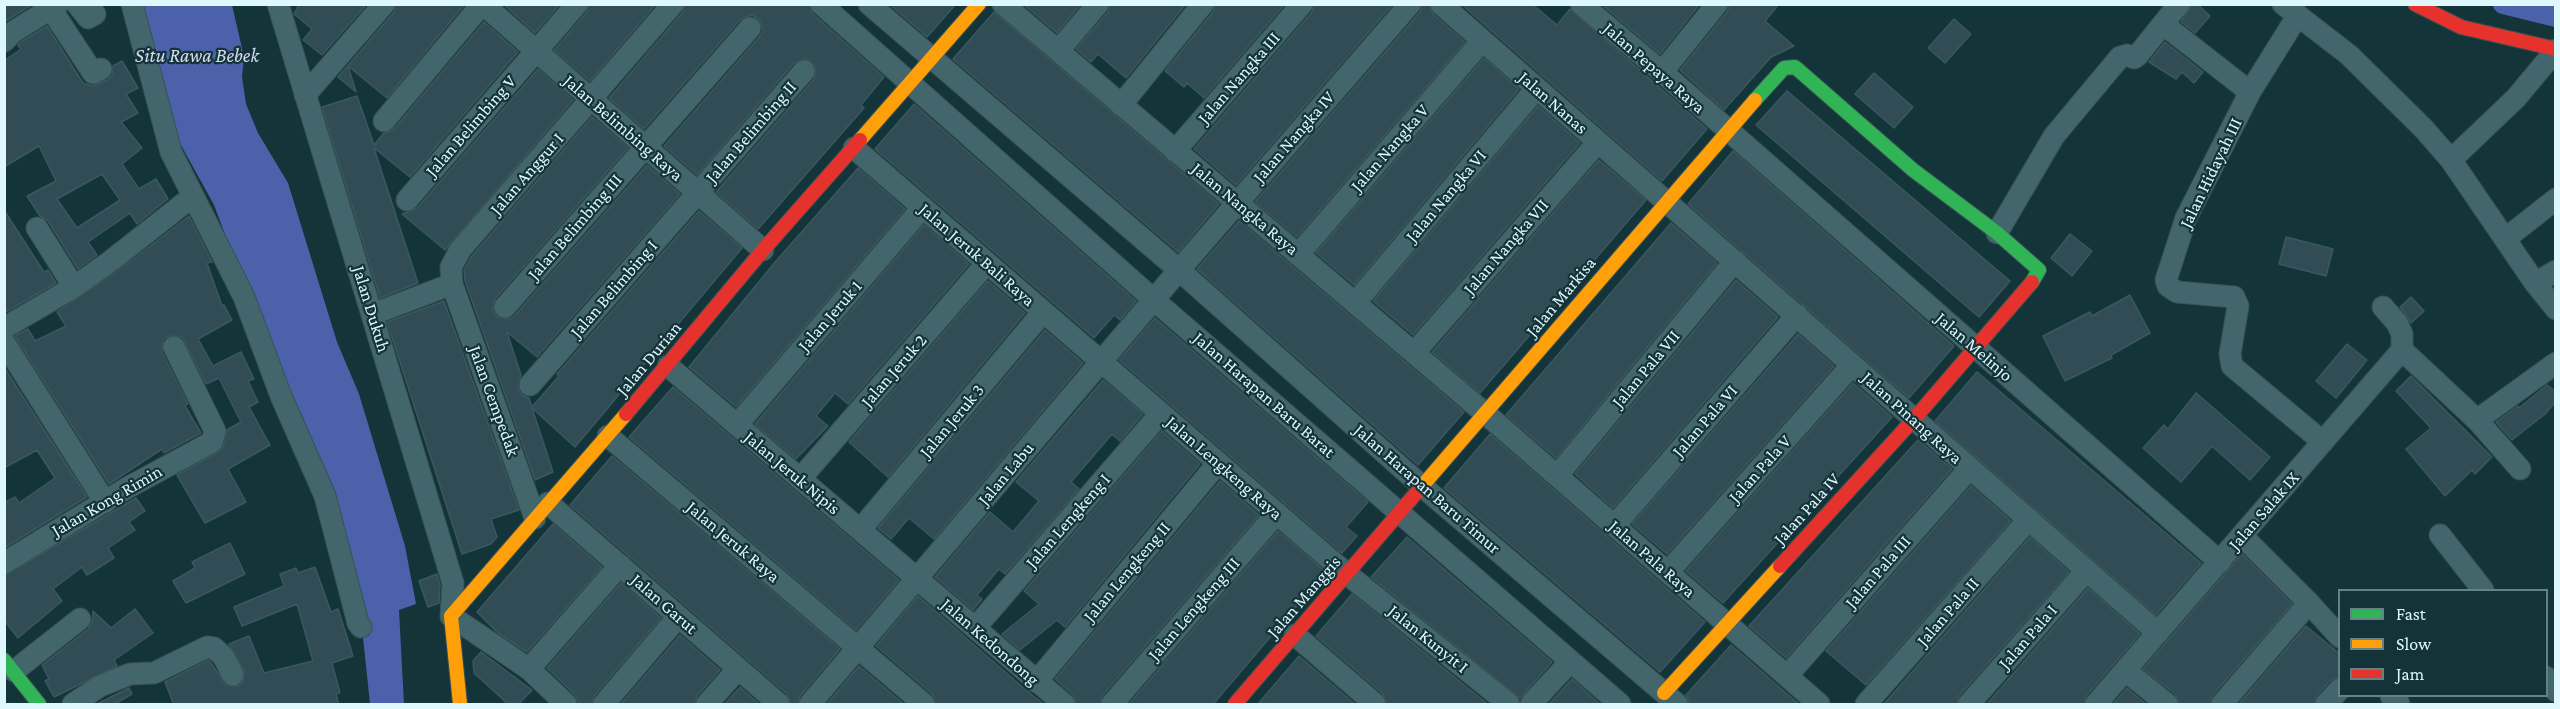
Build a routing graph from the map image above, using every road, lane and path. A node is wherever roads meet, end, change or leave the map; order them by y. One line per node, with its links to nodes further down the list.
1 (132, 4): 48 (street)
2 (384, 4): 37 (street)
3 (482, 4): 28 (street, Jalan Belimbing Raya); 40 (street)
4 (577, 4): 28 (street, Jalan Belimbing V)
5 (673, 4): 38 (street, Jalan Anggur I)
6 (821, 4): 34 (street, Jalan Harapan Baru Barat)
7 (869, 4): 30 (street)
8 (979, 4): 30 (street, Jalan Durian)
9 (1004, 4): 29 (street, Jalan Nangka Raya)
10 (1098, 4): 29 (street)
11 (1203, 4): 39 (street)
12 (1302, 4): 45 (street, Jalan Nangka III)
13 (1410, 4): 52 (street, Jalan Nangka IV)
14 (1441, 4): 26 (street, Jalan Nanas)
15 (1581, 4): 22 (street, Jalan Pepaya Raya)
16 (1717, 4): 33 (street)
17 (2179, 4): 23 (street)
18 (2415, 4): 27 (street)
19 (54, 7): 25 (street); 31 (street)
20 (283, 7): 37 (street, Jalan Dukuh)
21 (2291, 10): 36 (street); 46 (street)
22 (1604, 12): 33 (street, Jalan Pepaya Raya)
23 (2163, 24): 36 (street); 55 (street)
24 (750, 28): 43 (street, Jalan Belimbing III)
25 (7, 31)
26 (1482, 41): 35 (street, Jalan Nanas); 58 (street, Jalan Nangka V)
27 (2556, 50): 46 (street)
28 (536, 51): 38 (street, Jalan Belimbing Raya); 50 (street, Jalan Belimbing V)
29 (1058, 51): 39 (street, Jalan Nangka Raya)
30 (933, 58): 34 (street, Jalan Durian); 61 (street)
31 (101, 69)
32 (804, 71): 47 (street, Jalan Belimbing II)
33 (1662, 72): 41 (street, Jalan Pepaya Raya)
34 (911, 83): 44 (street, Jalan Durian); 66 (street, Jalan Harapan Baru Barat)
35 (1536, 89): 42 (street, Jalan Nanas); 67 (street, Jalan Nangka VI)
36 (2250, 92): 90 (street, Jalan Hidayah III)
37 (305, 95): 72 (street, Jalan Dukuh)
38 (591, 100): 43 (street, Jalan Belimbing Raya); 64 (street, Jalan Anggur I)
39 (1121, 105): 45 (street, Jalan Nangka Raya)
40 (384, 121)
41 (1728, 131): 51 (street, Jalan Markisa); 55 (street, Jalan Markisa); 76 (street, Jalan Melinjo)
42 (1598, 142): 51 (street, Jalan Nanas); 78 (street, Jalan Nangka VII)
43 (645, 148): 47 (street, Jalan Belimbing Raya); 68 (street, Jalan Belimbing III)
44 (854, 148): 53 (street, Jalan Jeruk Bali Raya); 57 (street, Jalan Durian)
45 (1176, 151): 52 (street, Jalan Nangka Raya)
46 (2451, 160): 56 (street)
47 (698, 194): 57 (street, Jalan Belimbing Raya); 83 (street, Jalan Belimbing I)
48 (192, 197): 65 (street); 119 (street)
49 (2556, 199): 56 (street)
50 (406, 200)
51 (1667, 202): 59 (street, Jalan Pinang Raya); 85 (street, Jalan Markisa)
52 (1237, 203): 58 (street, Jalan Nangka Raya); 61 (street, Jalan Nangka IV)
53 (923, 207): 60 (street, Jalan Jeruk Bali Raya); 88 (street, Jalan Jeruk 1)
54 (37, 228): 65 (street)
55 (1997, 233): 76 (street, Jalan Pala IV)
56 (2505, 239): 63 (street)
57 (763, 250): 82 (street, Jalan Durian)
58 (1298, 255): 67 (street, Jalan Nangka Raya)
59 (1735, 261): 73 (street, Jalan Pinang Raya); 94 (street, Jalan Pala VII)
60 (987, 263): 71 (street, Jalan Jeruk Bali Raya); 95 (street, Jalan Jeruk 2)
61 (1179, 270): 66 (street, Jalan Nangka IV); 96 (street, Jalan Harapan Baru Timur)
62 (2556, 271): 63 (street)
63 (2535, 283): 70 (street)
64 (452, 284): 72 (street); 98 (street, Jalan Cempedak)
65 (74, 286): 74 (street)
66 (1154, 300): 79 (street, Jalan Labu); 100 (street, Jalan Harapan Baru Barat)
67 (1355, 303): 78 (street, Jalan Nangka Raya)
68 (505, 307)
69 (2383, 307): 77 (street)
70 (2556, 309)
71 (1044, 312): 79 (street, Jalan Jeruk Bali Raya); 103 (street, Jalan Jeruk 3)
72 (372, 314): 115 (street, Jalan Dukuh)
73 (1797, 315): 81 (street, Jalan Pinang Raya); 102 (street, Jalan Pala VI)
74 (6, 327): 97 (street)
75 (174, 347): 97 (street, Jalan Kong Rimin)
76 (1975, 348): 86 (street, Jalan Pala IV); 107 (street, Jalan Melinjo)
77 (2402, 350): 87 (street); 90 (street, Jalan Salak IX)
78 (1414, 353): 85 (street, Jalan Nangka Raya)
79 (1100, 363): 84 (street, Jalan Lengkeng Raya); 112 (street, Jalan Labu)
80 (2556, 363): 87 (street)
81 (1852, 365): 86 (street, Jalan Pinang Raya); 110 (street, Jalan Pala V)
82 (668, 366): 88 (street, Jalan Jeruk Nipis); 89 (street, Jalan Durian)
83 (530, 385)
84 (1160, 414): 91 (street, Jalan Lengkeng Raya); 120 (street, Jalan Lengkeng I)
85 (1485, 414): 94 (street, Jalan Pala Raya); 96 (street, Jalan Markisa)
86 (1914, 419): 92 (street, Jalan Pinang Raya); 118 (street, Jalan Pala IV)
87 (2477, 420): 93 (street)
88 (736, 425): 95 (street, Jalan Jeruk Nipis)
89 (608, 436): 98 (street, Jalan Durian); 124 (street, Jalan Jeruk Raya)
90 (2323, 442): 105 (street, Jalan Salak IX)
91 (1218, 463): 99 (street, Jalan Lengkeng Raya); 132 (street, Jalan Lengkeng II)
92 (1969, 469): 101 (street, Jalan Pinang Raya); 131 (street, Jalan Pala III)
93 (2520, 469)
94 (1557, 476): 102 (street, Jalan Pala Raya)
95 (800, 479): 103 (street, Jalan Jeruk Nipis)
96 (1423, 488): 100 (street, Jalan Manggis); 134 (street, Jalan Harapan Baru Timur)
97 (105, 502): 106 (street, Jalan Kong Rimin)
98 (542, 511): 108 (street, Jalan Garut); 115 (street, Jalan Durian)
99 (1277, 513): 111 (street, Jalan Lengkeng Raya); 146 (street, Jalan Lengkeng III)
100 (1400, 513): 111 (street, Jalan Manggis); 125 (street, Jalan Harapan Baru Barat)
101 (2029, 519): 109 (street, Jalan Pinang Raya); 152 (street, Jalan Pala II)
102 (1614, 526): 110 (street, Jalan Pala Raya)
103 (860, 530): 112 (street, Jalan Jeruk Nipis)
104 (2440, 535): 113 (street)
105 (2242, 536): 107 (street, Jalan Salak IX); 114 (street)
106 (4, 562)
107 (2220, 562): 121 (street, Jalan Salak IX)
108 (620, 565): 116 (street, Jalan Garut); 127 (street)
109 (2087, 570): 121 (street, Jalan Pinang Raya); 153 (street, Jalan Pala I)
110 (1668, 573): 118 (street, Jalan Pala Raya)
111 (1347, 574): 122 (street, Jalan Manggis); 148 (street, Jalan Kunyit I)
112 (917, 579): 120 (street, Jalan Kedondong); 124 (street, Jalan Labu)
113 (2481, 589)
114 (2309, 603): 123 (street); 156 (street)
115 (451, 616): 127 (street); 138 (street)
116 (678, 616): 128 (street, Jalan Garut); 140 (street)
117 (80, 620): 126 (street)
118 (1727, 624): 131 (street, Jalan Pala Raya); 134 (street, Jalan Pala IV)
119 (361, 627)
120 (975, 628): 132 (street, Jalan Kedondong)
121 (2158, 633): 129 (street, Jalan Salak IX)
122 (1295, 635): 135 (street); 147 (street, Jalan Manggis)
123 (2338, 636)
124 (857, 649): 143 (street, Jalan Labu); 144 (street, Jalan Jeruk Raya)
125 (1569, 663): 149 (street); 150 (street, Jalan Harapan Baru Barat)
126 (9, 665): 136 (street)
127 (529, 669): 139 (street)
128 (738, 669): 141 (street); 142 (street, Jalan Garut)
129 (2126, 671): 154 (street, Jalan Salak IX); 155 (street)
130 (233, 675): 137 (street)
131 (1787, 676): 151 (street, Jalan Pala Raya)
132 (1036, 682): 145 (street, Jalan Kedondong)
133 (2338, 690): 157 (street)
134 (1670, 699)
135 (1366, 702)
136 (39, 705)
137 (73, 705)
138 (460, 705)
139 (566, 705)
140 (604, 705)
141 (707, 705)
142 (779, 705)
143 (810, 705)
144 (924, 705)
145 (1064, 705)
146 (1112, 705)
147 (1235, 705)
148 (1509, 705)
149 (1531, 705)
150 (1620, 705)
151 (1819, 705)
152 (1866, 705)
153 (1969, 705)
154 (2096, 705)
155 (2167, 705)
156 (2222, 705)
157 (2326, 705)

